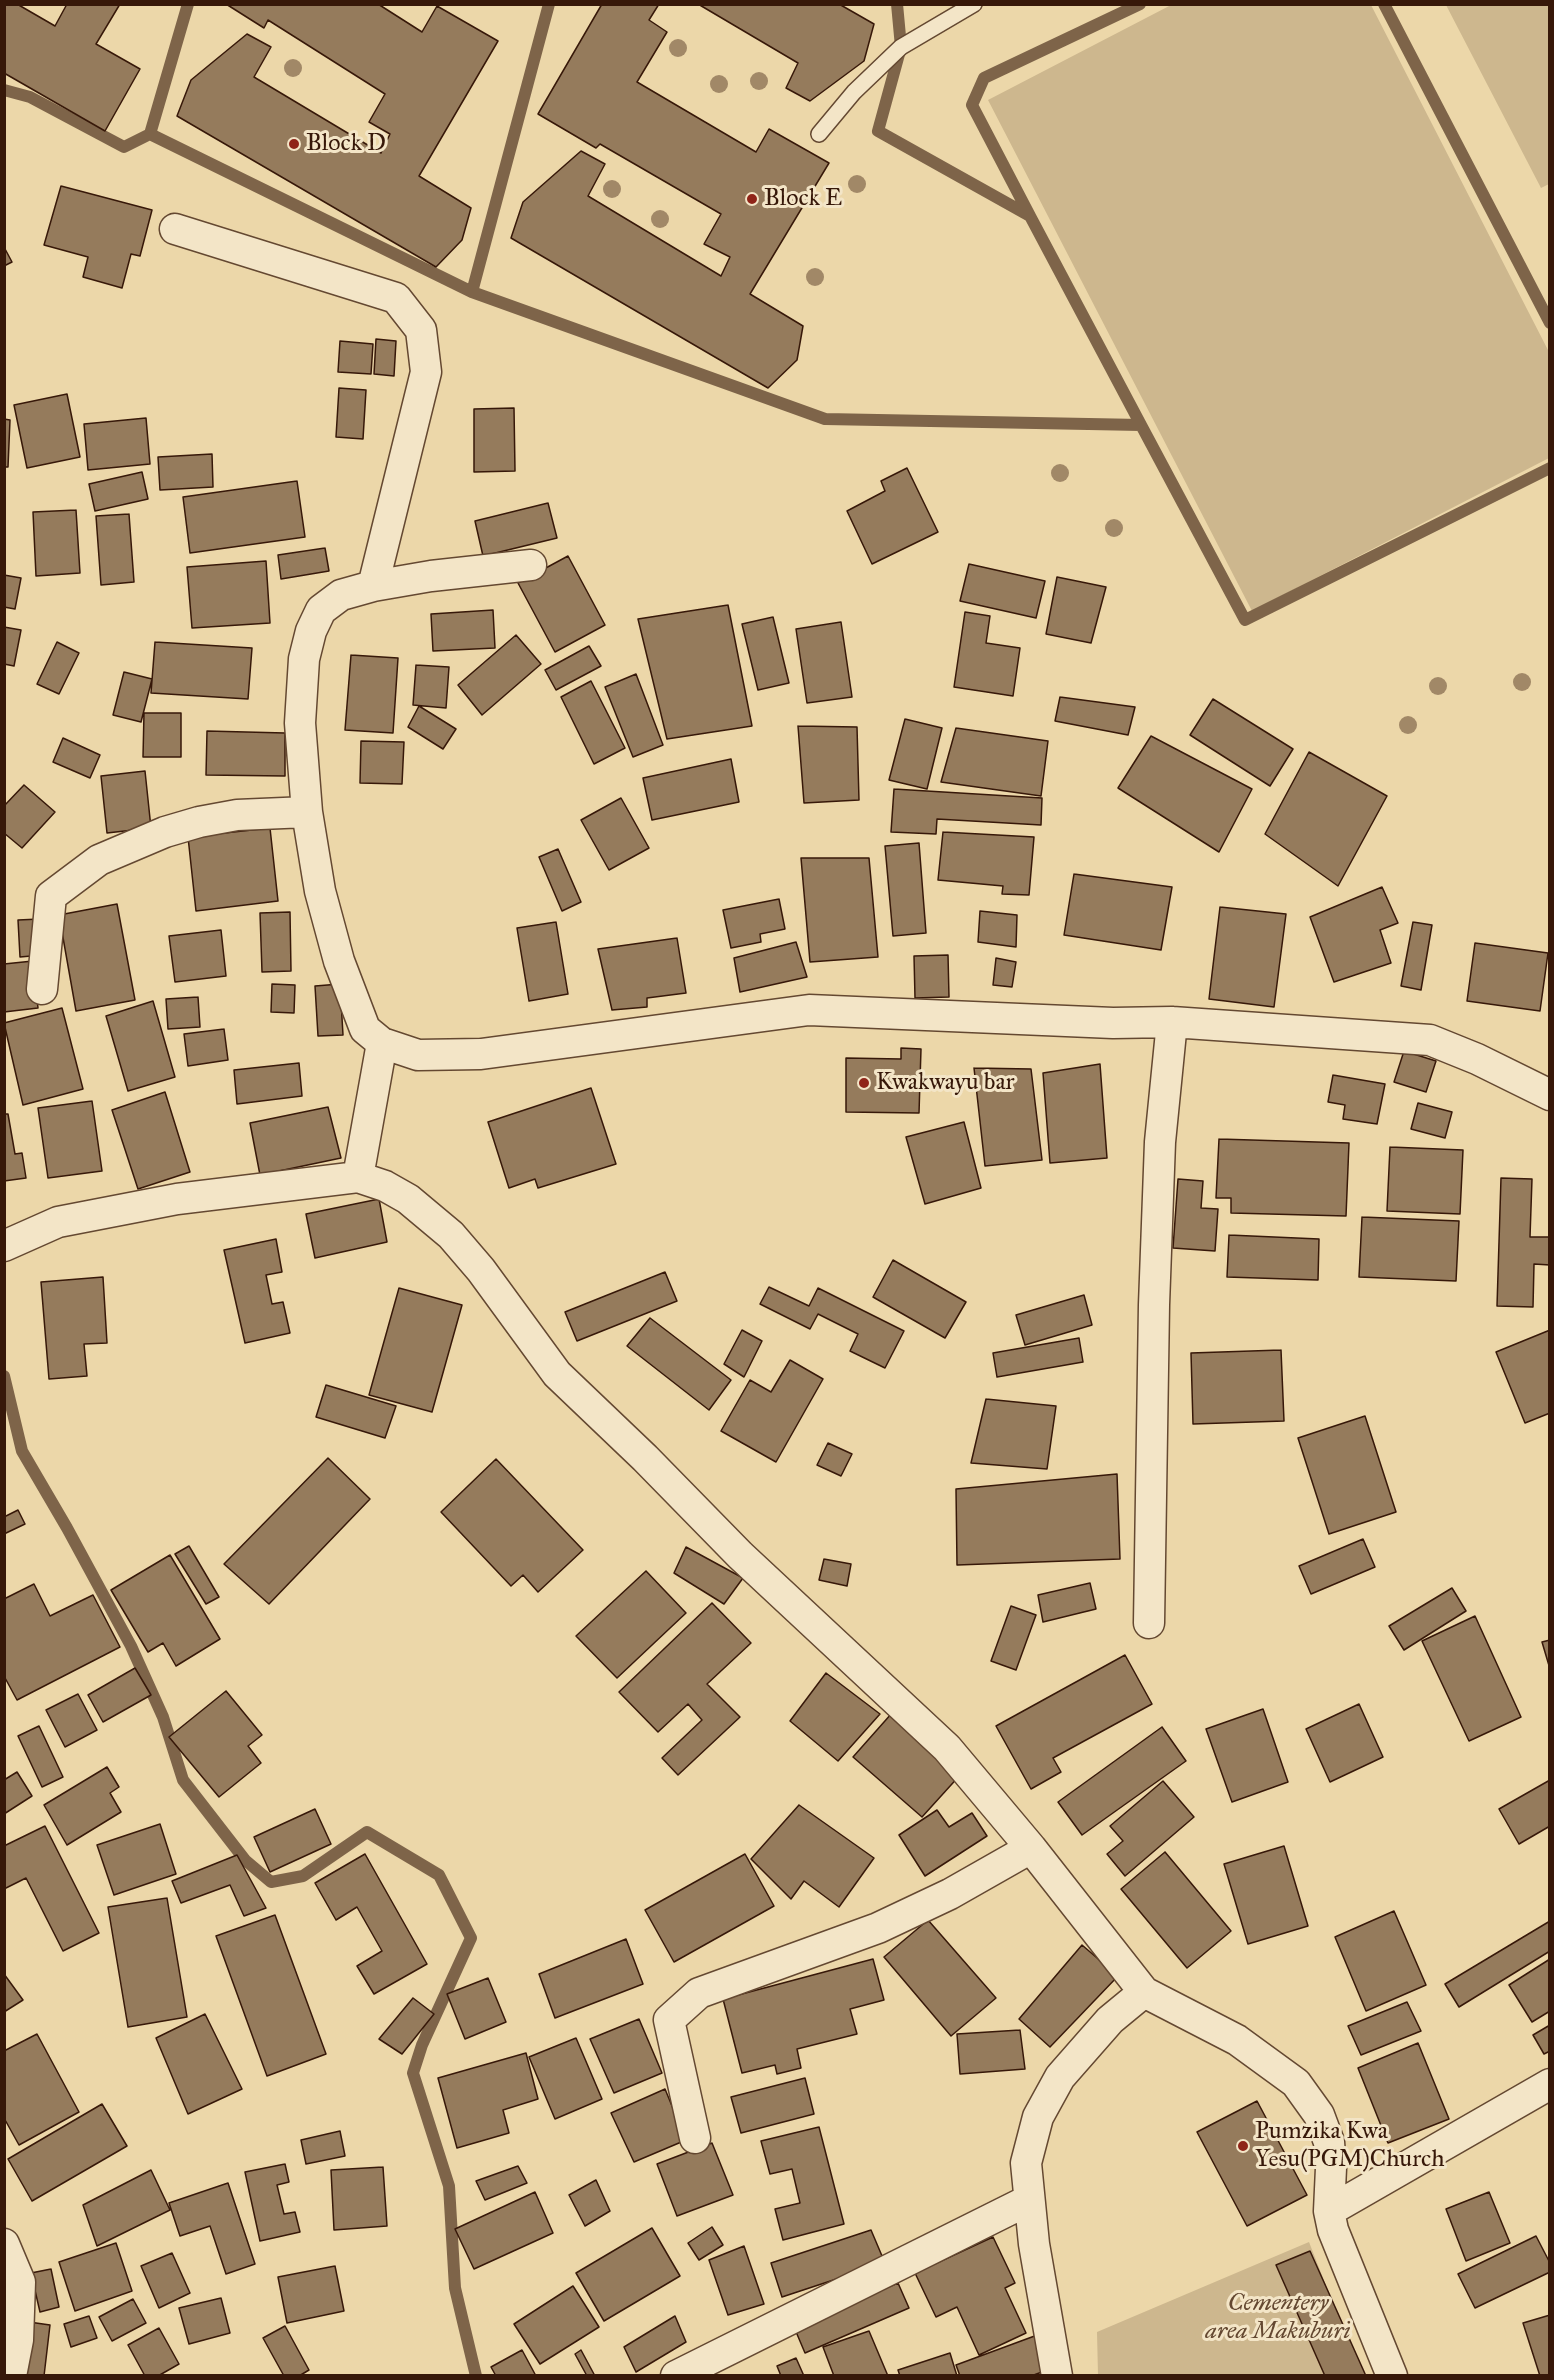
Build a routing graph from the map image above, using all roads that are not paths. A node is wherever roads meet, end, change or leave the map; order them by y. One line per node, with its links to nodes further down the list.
1 (974, 4): 2 (lane)
2 (819, 134)
3 (175, 229): 5 (street)
4 (531, 565): 5 (street)
5 (373, 586): 6 (street)
6 (308, 812): 7 (street); 9 (street)
7 (42, 989)
8 (1172, 1022): 9 (street); 10 (street); 13 (street)
9 (382, 1043): 11 (street)
10 (1550, 1095)
11 (358, 1177): 12 (street); 14 (street)
12 (4, 1246)
13 (1149, 1623)
14 (1030, 1848): 15 (street); 17 (street)
15 (1143, 1992): 18 (street); 19 (street)
16 (1550, 2084): 19 (street)
17 (695, 2138)
18 (1029, 2200): 22 (street); 23 (street)
19 (1329, 2211): 24 (street)
20 (4, 2244): 21 (street)
21 (11, 2376)
22 (676, 2376)
23 (1057, 2376)
24 (1392, 2376)

